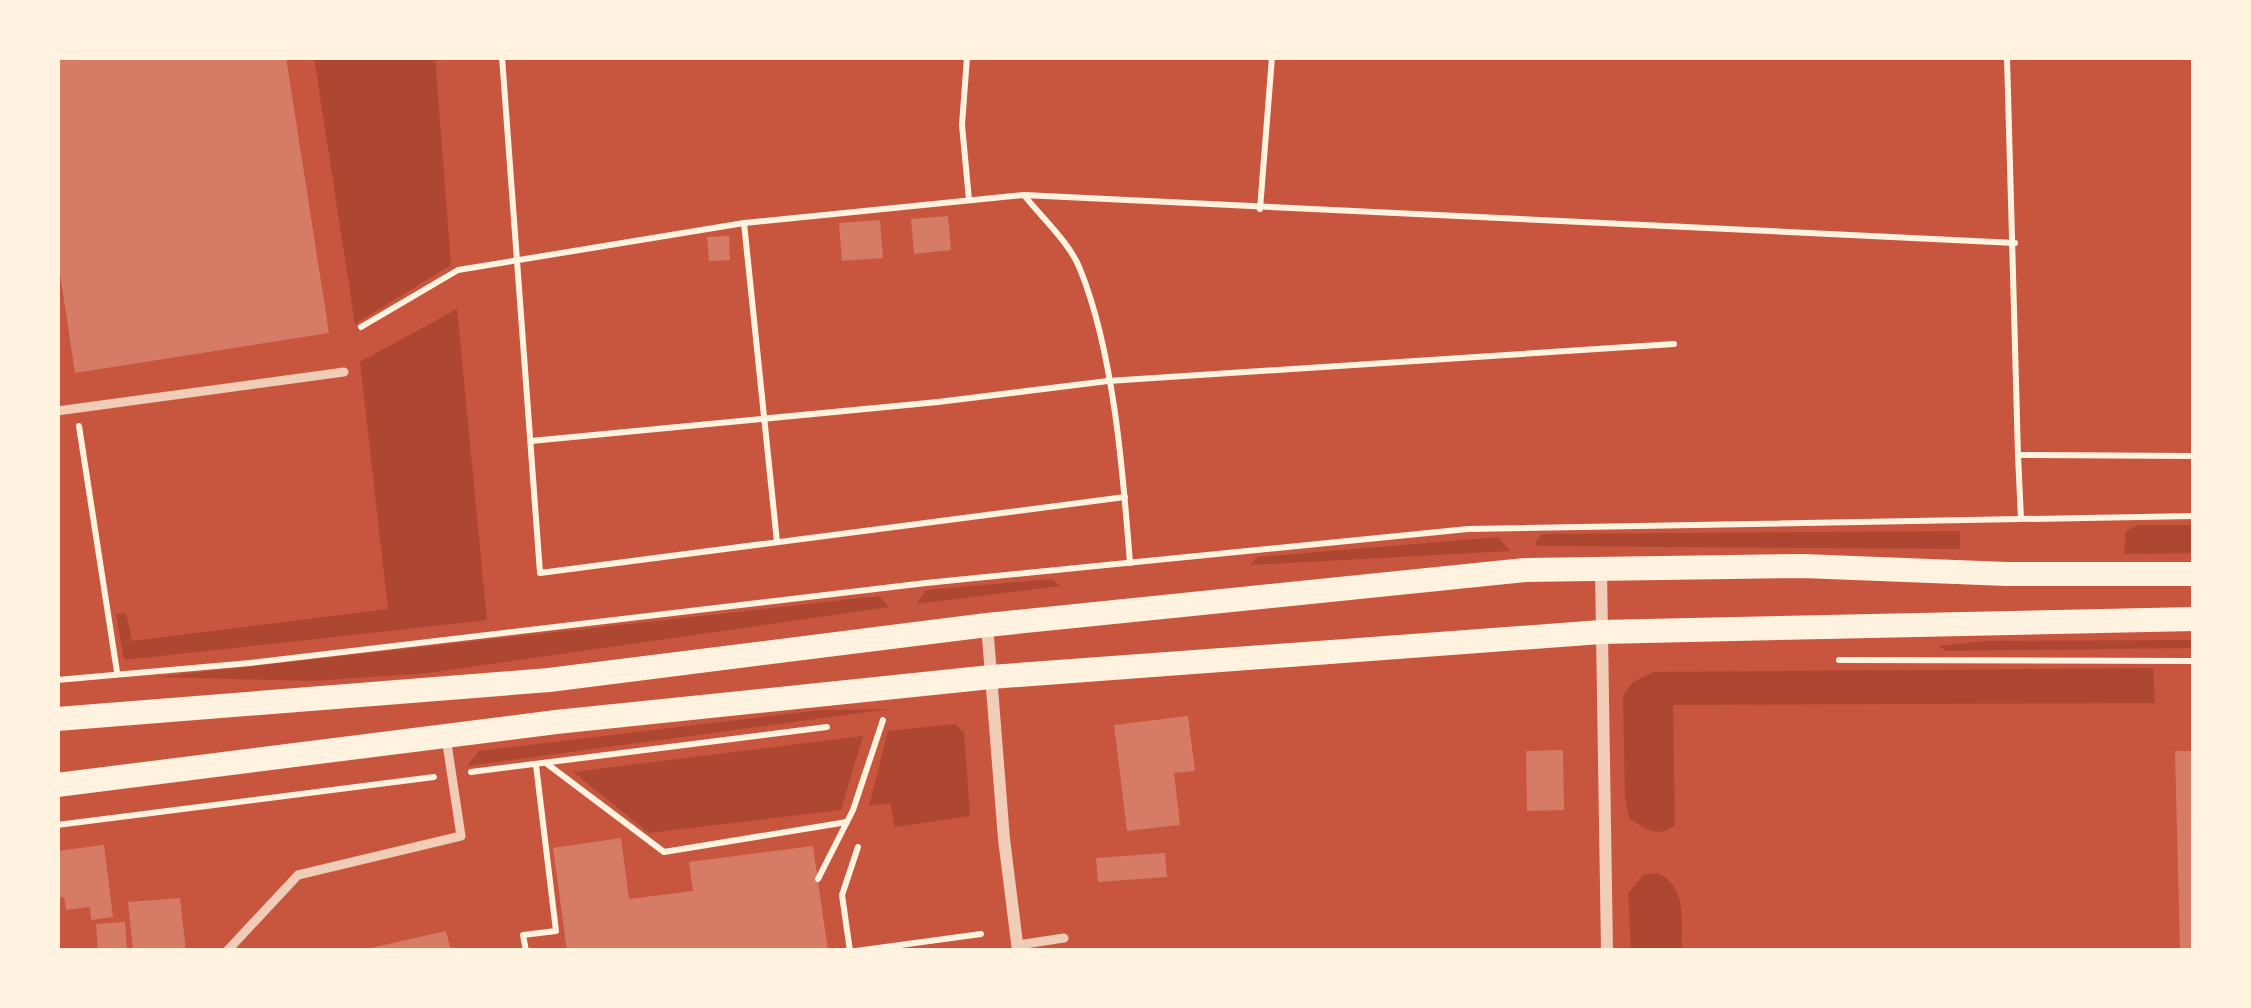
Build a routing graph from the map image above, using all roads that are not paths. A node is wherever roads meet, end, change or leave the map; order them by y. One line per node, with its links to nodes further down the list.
1 (344, 372): 2 (lane)
2 (57, 411)
3 (1600, 568): 4 (main road); 6 (main road); 7 (street)
4 (2194, 574)
5 (2194, 619): 7 (main road)
6 (987, 625): 8 (street); 9 (main road)
7 (1601, 632): 8 (main road); 15 (street)
8 (991, 677): 10 (main road); 13 (street)
9 (57, 719)
10 (446, 737): 11 (main road); 14 (lane)
11 (57, 785)
12 (1064, 938): 13 (lane)
13 (1018, 948)
14 (227, 951)
15 (1607, 951)

